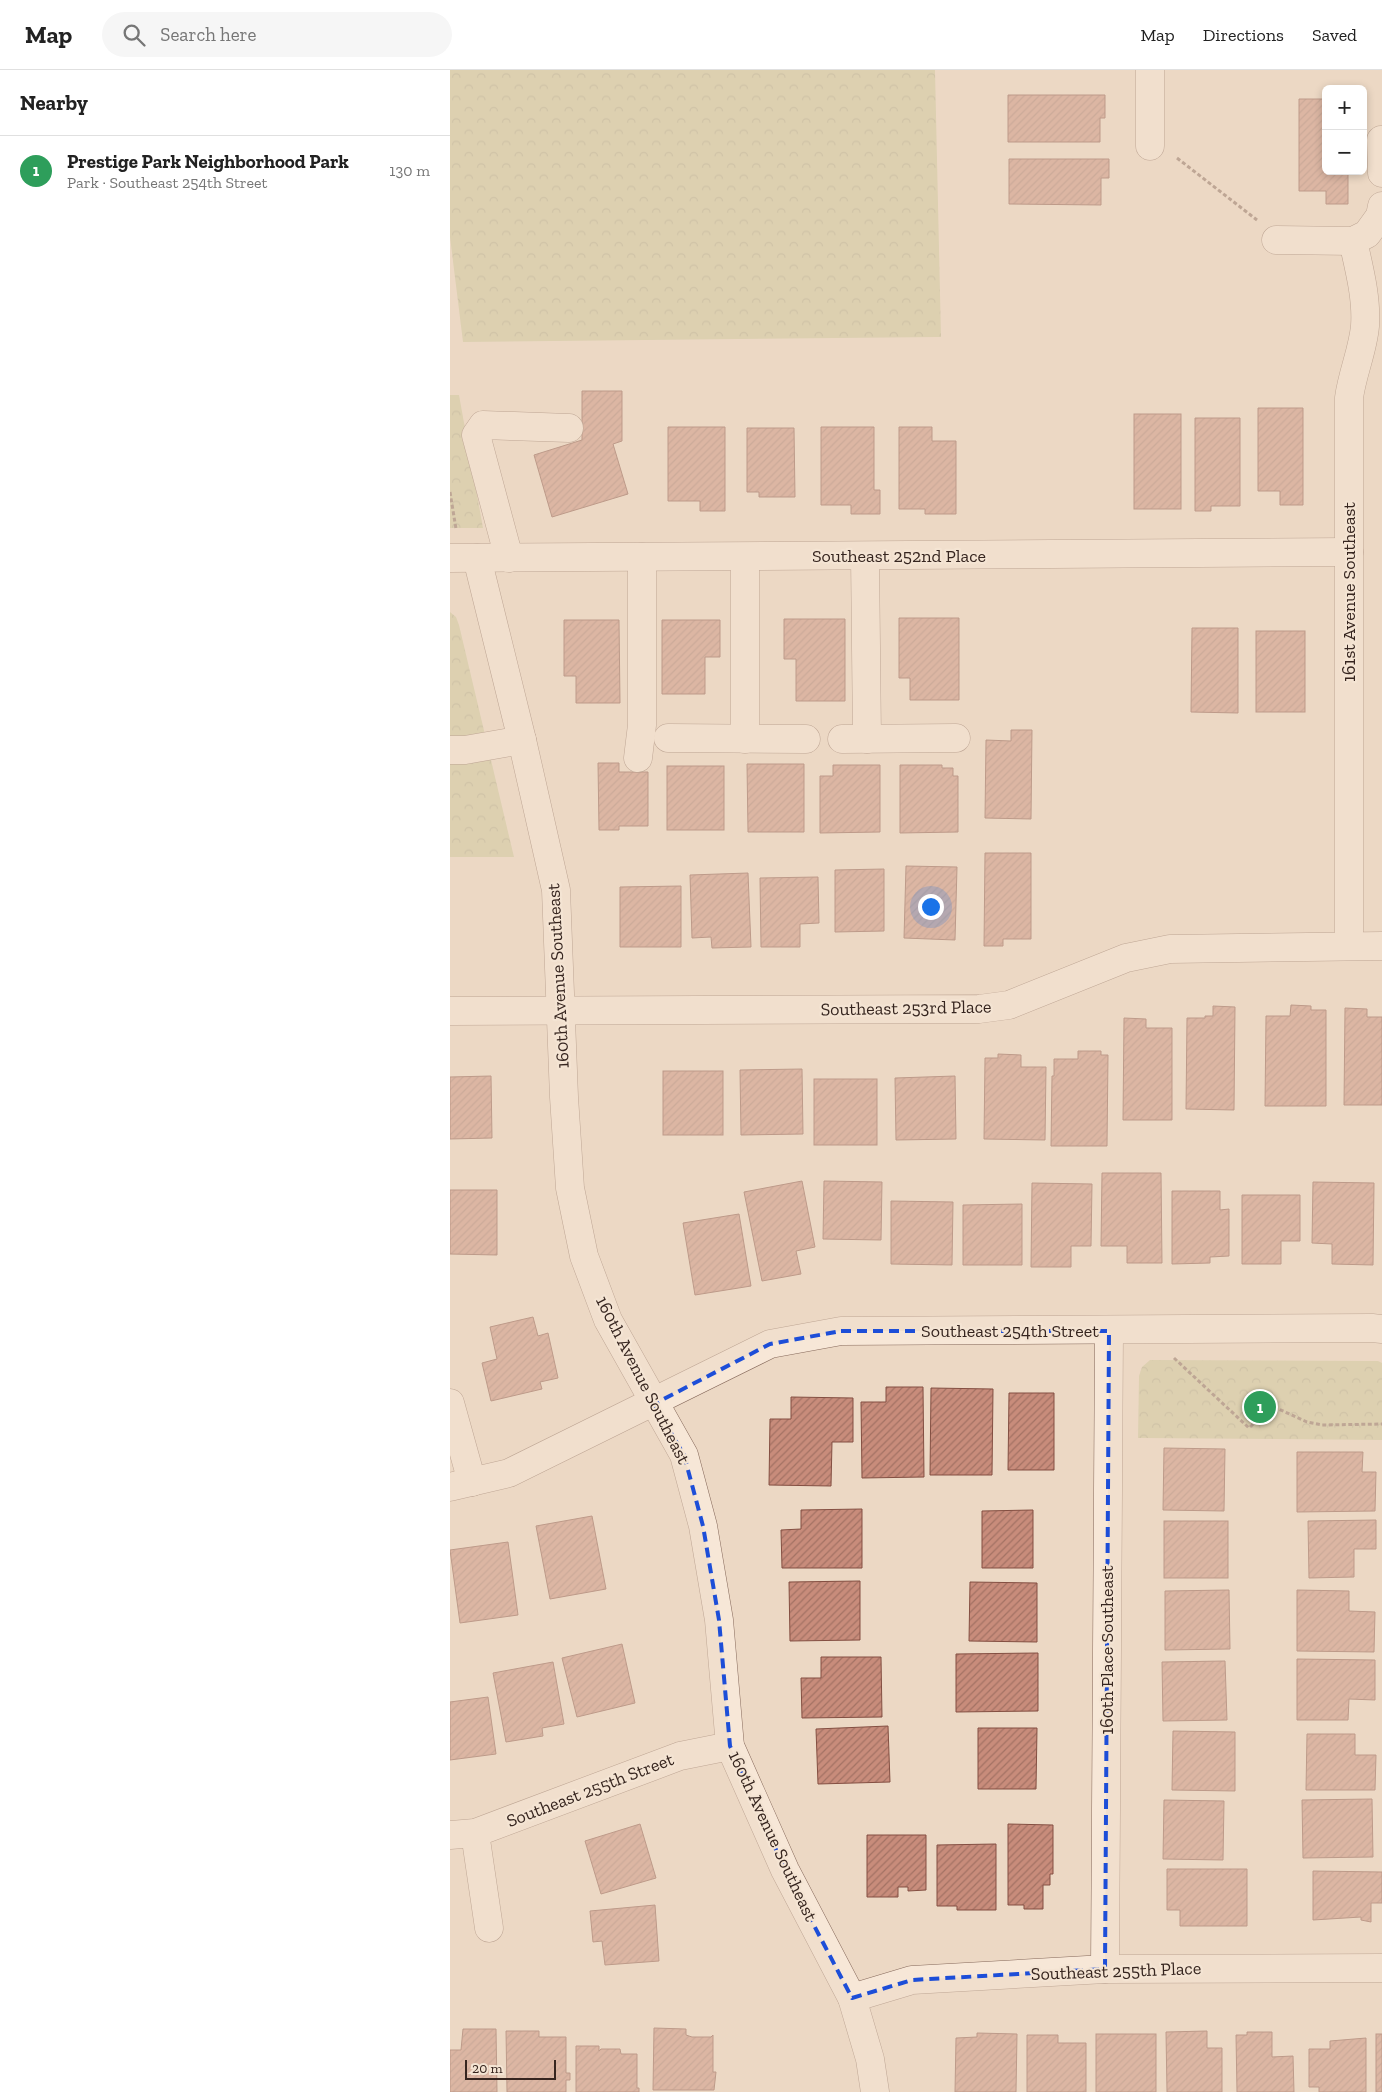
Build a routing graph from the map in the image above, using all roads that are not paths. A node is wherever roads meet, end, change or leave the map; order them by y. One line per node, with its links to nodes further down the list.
1 (1150, 70): 3 (street)
2 (1381, 140): 4 (street)
3 (1150, 146)
4 (1382, 173)
5 (1382, 206): 7 (street)
6 (1276, 240): 7 (street)
7 (1354, 240): 9 (street, 161st Avenue Southeast)
8 (568, 428): 14 (street)
9 (1349, 552): 10 (street, Southeast 252nd Place); 22 (street, 161st Avenue Southeast)
10 (866, 556): 12 (street, Southeast 252nd Place); 16 (street)
11 (642, 557): 12 (street, Southeast 252nd Place); 14 (street, Southeast 252nd Place); 21 (street)
12 (745, 557): 17 (street)
13 (462, 558): 14 (street, Southeast 252nd Place); 19 (street, 160th Avenue Southeast)
14 (508, 558)
15 (668, 738): 17 (street)
16 (956, 738)
17 (746, 739): 18 (street)
18 (806, 739)
19 (522, 740): 20 (street); 24 (street, 160th Avenue Southeast)
20 (450, 750)
21 (638, 758)
22 (1349, 945): 23 (street, Southeast 253rd Place); 24 (street, Southeast 253rd Place)
23 (1382, 946)
24 (562, 1010): 25 (street, Southeast 253rd Place); 29 (street, 160th Avenue Southeast)
25 (450, 1011)
26 (1382, 1329): 27 (street, Southeast 254th Street)
27 (1109, 1331): 29 (street, Southeast 254th Street); 35 (street, 160th Place Southeast)
28 (450, 1403): 30 (street)
29 (654, 1404): 30 (street, Southeast 254th Street); 31 (street, 160th Avenue Southeast)
30 (461, 1485)
31 (730, 1746): 32 (street, Southeast 255th Street); 36 (street, 160th Avenue Southeast)
32 (462, 1834): 33 (street)
33 (489, 1928)
34 (1382, 1968): 35 (street, Southeast 255th Place)
35 (1106, 1970): 36 (street, Southeast 255th Place)
36 (852, 1998): 37 (street, 160th Avenue Southeast)
37 (875, 2092)

